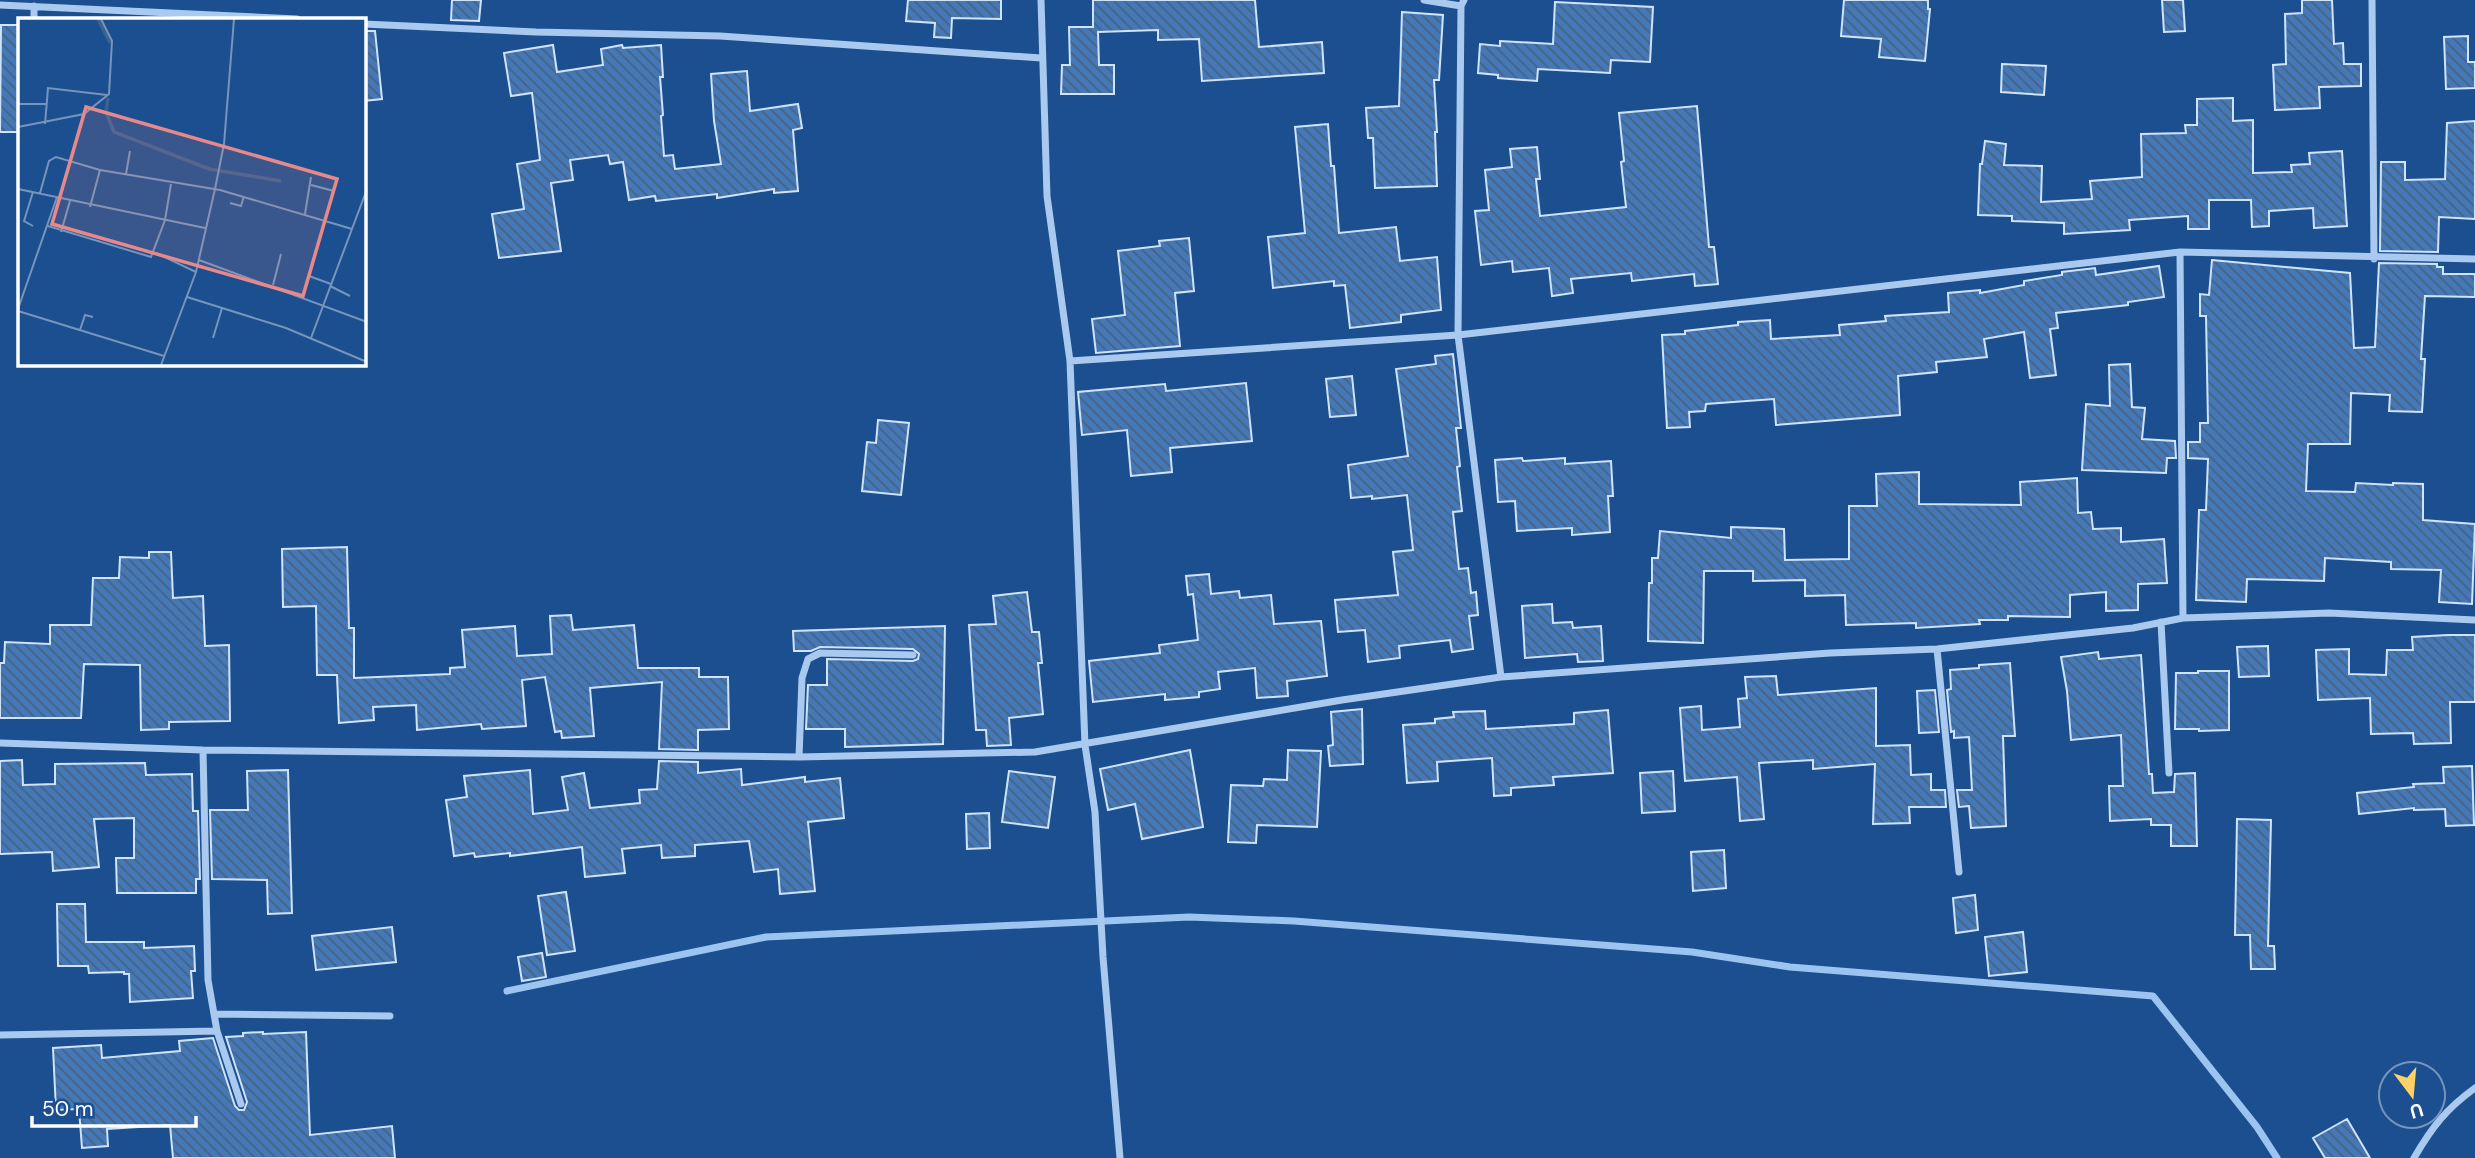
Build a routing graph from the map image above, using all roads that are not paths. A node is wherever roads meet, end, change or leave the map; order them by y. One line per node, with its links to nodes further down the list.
1 (1041, 0): 10 (street)
2 (1424, 0): 4 (street)
3 (2372, 0): 12 (street)
4 (1463, 3): 14 (street)
5 (0, 5): 6 (street)
6 (34, 6): 7 (street); 8 (street)
7 (34, 18)
8 (277, 18)
9 (366, 24): 10 (street)
10 (1041, 58): 15 (street)
11 (2180, 253): 12 (street); 14 (street); 16 (street)
12 (2374, 259): 13 (street)
13 (2475, 259)
14 (1458, 335): 15 (street); 21 (street)
15 (1070, 361): 23 (street)
16 (2183, 618): 17 (street); 18 (street)
17 (2475, 620)
18 (2161, 622): 19 (street); 26 (street)
19 (1937, 649): 21 (street); 27 (street)
20 (913, 655): 25 (street)
21 (1501, 677): 23 (street)
22 (0, 743): 24 (street)
23 (1085, 745): 25 (street); 34 (street)
24 (203, 750): 25 (street); 28 (street)
25 (799, 757)
26 (2169, 773)
27 (1959, 872)
28 (214, 1014): 29 (street); 30 (street)
29 (390, 1016)
30 (217, 1031): 31 (street); 33 (street)
31 (0, 1035)
32 (2475, 1088): 35 (street)
33 (242, 1104)
34 (1120, 1158)
35 (2414, 1158)

